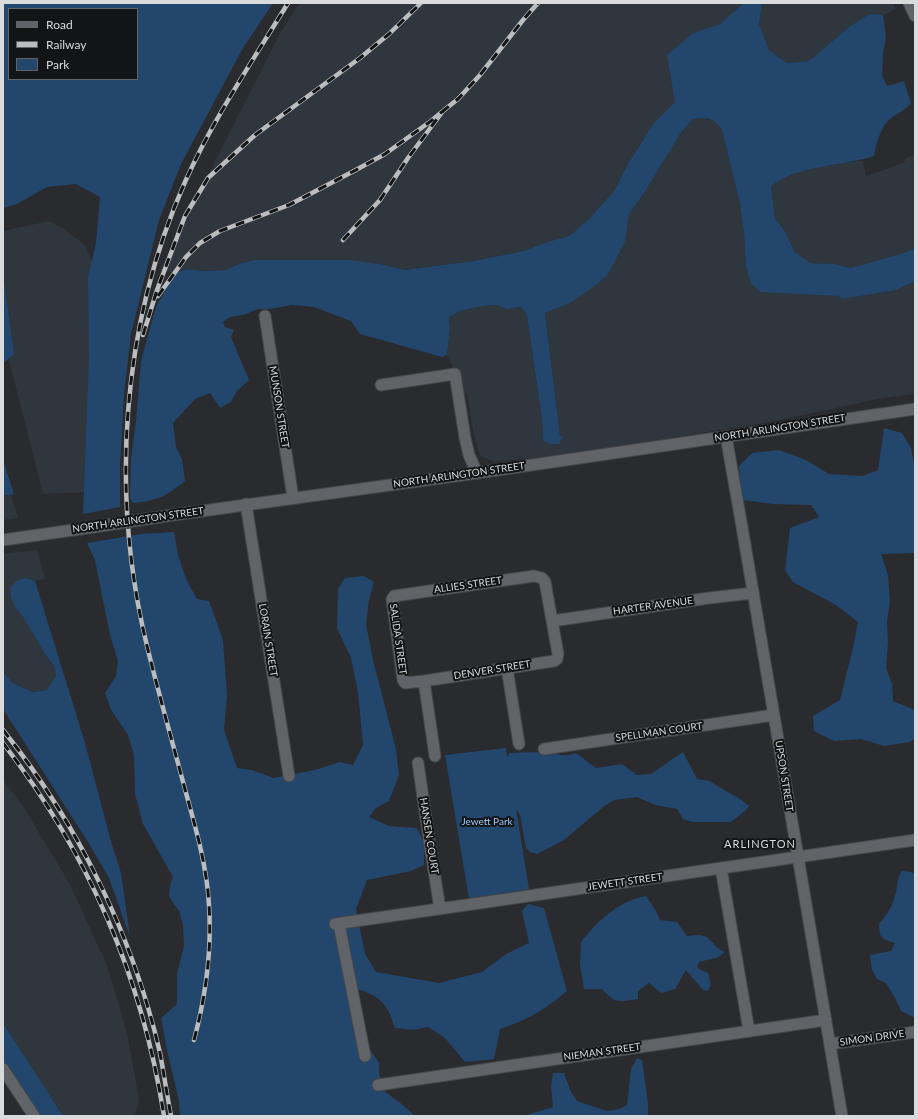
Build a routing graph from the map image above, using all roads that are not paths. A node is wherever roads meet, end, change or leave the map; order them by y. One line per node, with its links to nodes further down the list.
1 (909, 3): 2 (street)
2 (915, 16)
3 (265, 316): 8 (street, MUNSON STREET)
4 (382, 385): 7 (street)
5 (915, 409): 6 (street, NORTH ARLINGTON STREET)
6 (726, 436): 7 (street, NORTH ARLINGTON STREET); 11 (street, UPSON STREET)
7 (477, 473): 8 (street, NORTH ARLINGTON STREET)
8 (293, 498): 9 (street, NORTH ARLINGTON STREET)
9 (246, 504): 10 (street, NORTH ARLINGTON STREET, bridge); 22 (street, LORAIN STREET)
10 (3, 540)
11 (753, 593): 13 (street, HARTER AVENUE); 17 (street, UPSON STREET)
12 (394, 596): 13 (street, ALLIES STREET); 16 (street, SALIDA STREET)
13 (552, 621): 14 (street, DENVER STREET)
14 (507, 668): 15 (street, DENVER STREET); 18 (street)
15 (424, 681): 16 (street, DENVER STREET); 20 (street)
16 (405, 682)
17 (774, 715): 19 (street, SPELLMAN COURT); 24 (street, UPSON STREET)
18 (519, 744)
19 (544, 749)
20 (435, 756)
21 (418, 763): 26 (street, HANSEN COURT)
22 (289, 776)
23 (915, 840): 24 (street, JEWETT STREET)
24 (798, 857): 25 (street, JEWETT STREET); 27 (street, UPSON STREET)
25 (720, 868): 26 (street, JEWETT STREET); 28 (street)
26 (440, 909): 31 (street, JEWETT STREET)
27 (826, 1020): 28 (street, NIEMAN STREET); 30 (street, UPSON STREET)
28 (749, 1030): 33 (street, NIEMAN STREET)
29 (915, 1032): 30 (street, SIMON DRIVE)
30 (830, 1044): 35 (street, UPSON STREET)
31 (365, 1056)
32 (3, 1069): 34 (street)
33 (378, 1085)
34 (34, 1116)
35 (842, 1116)

